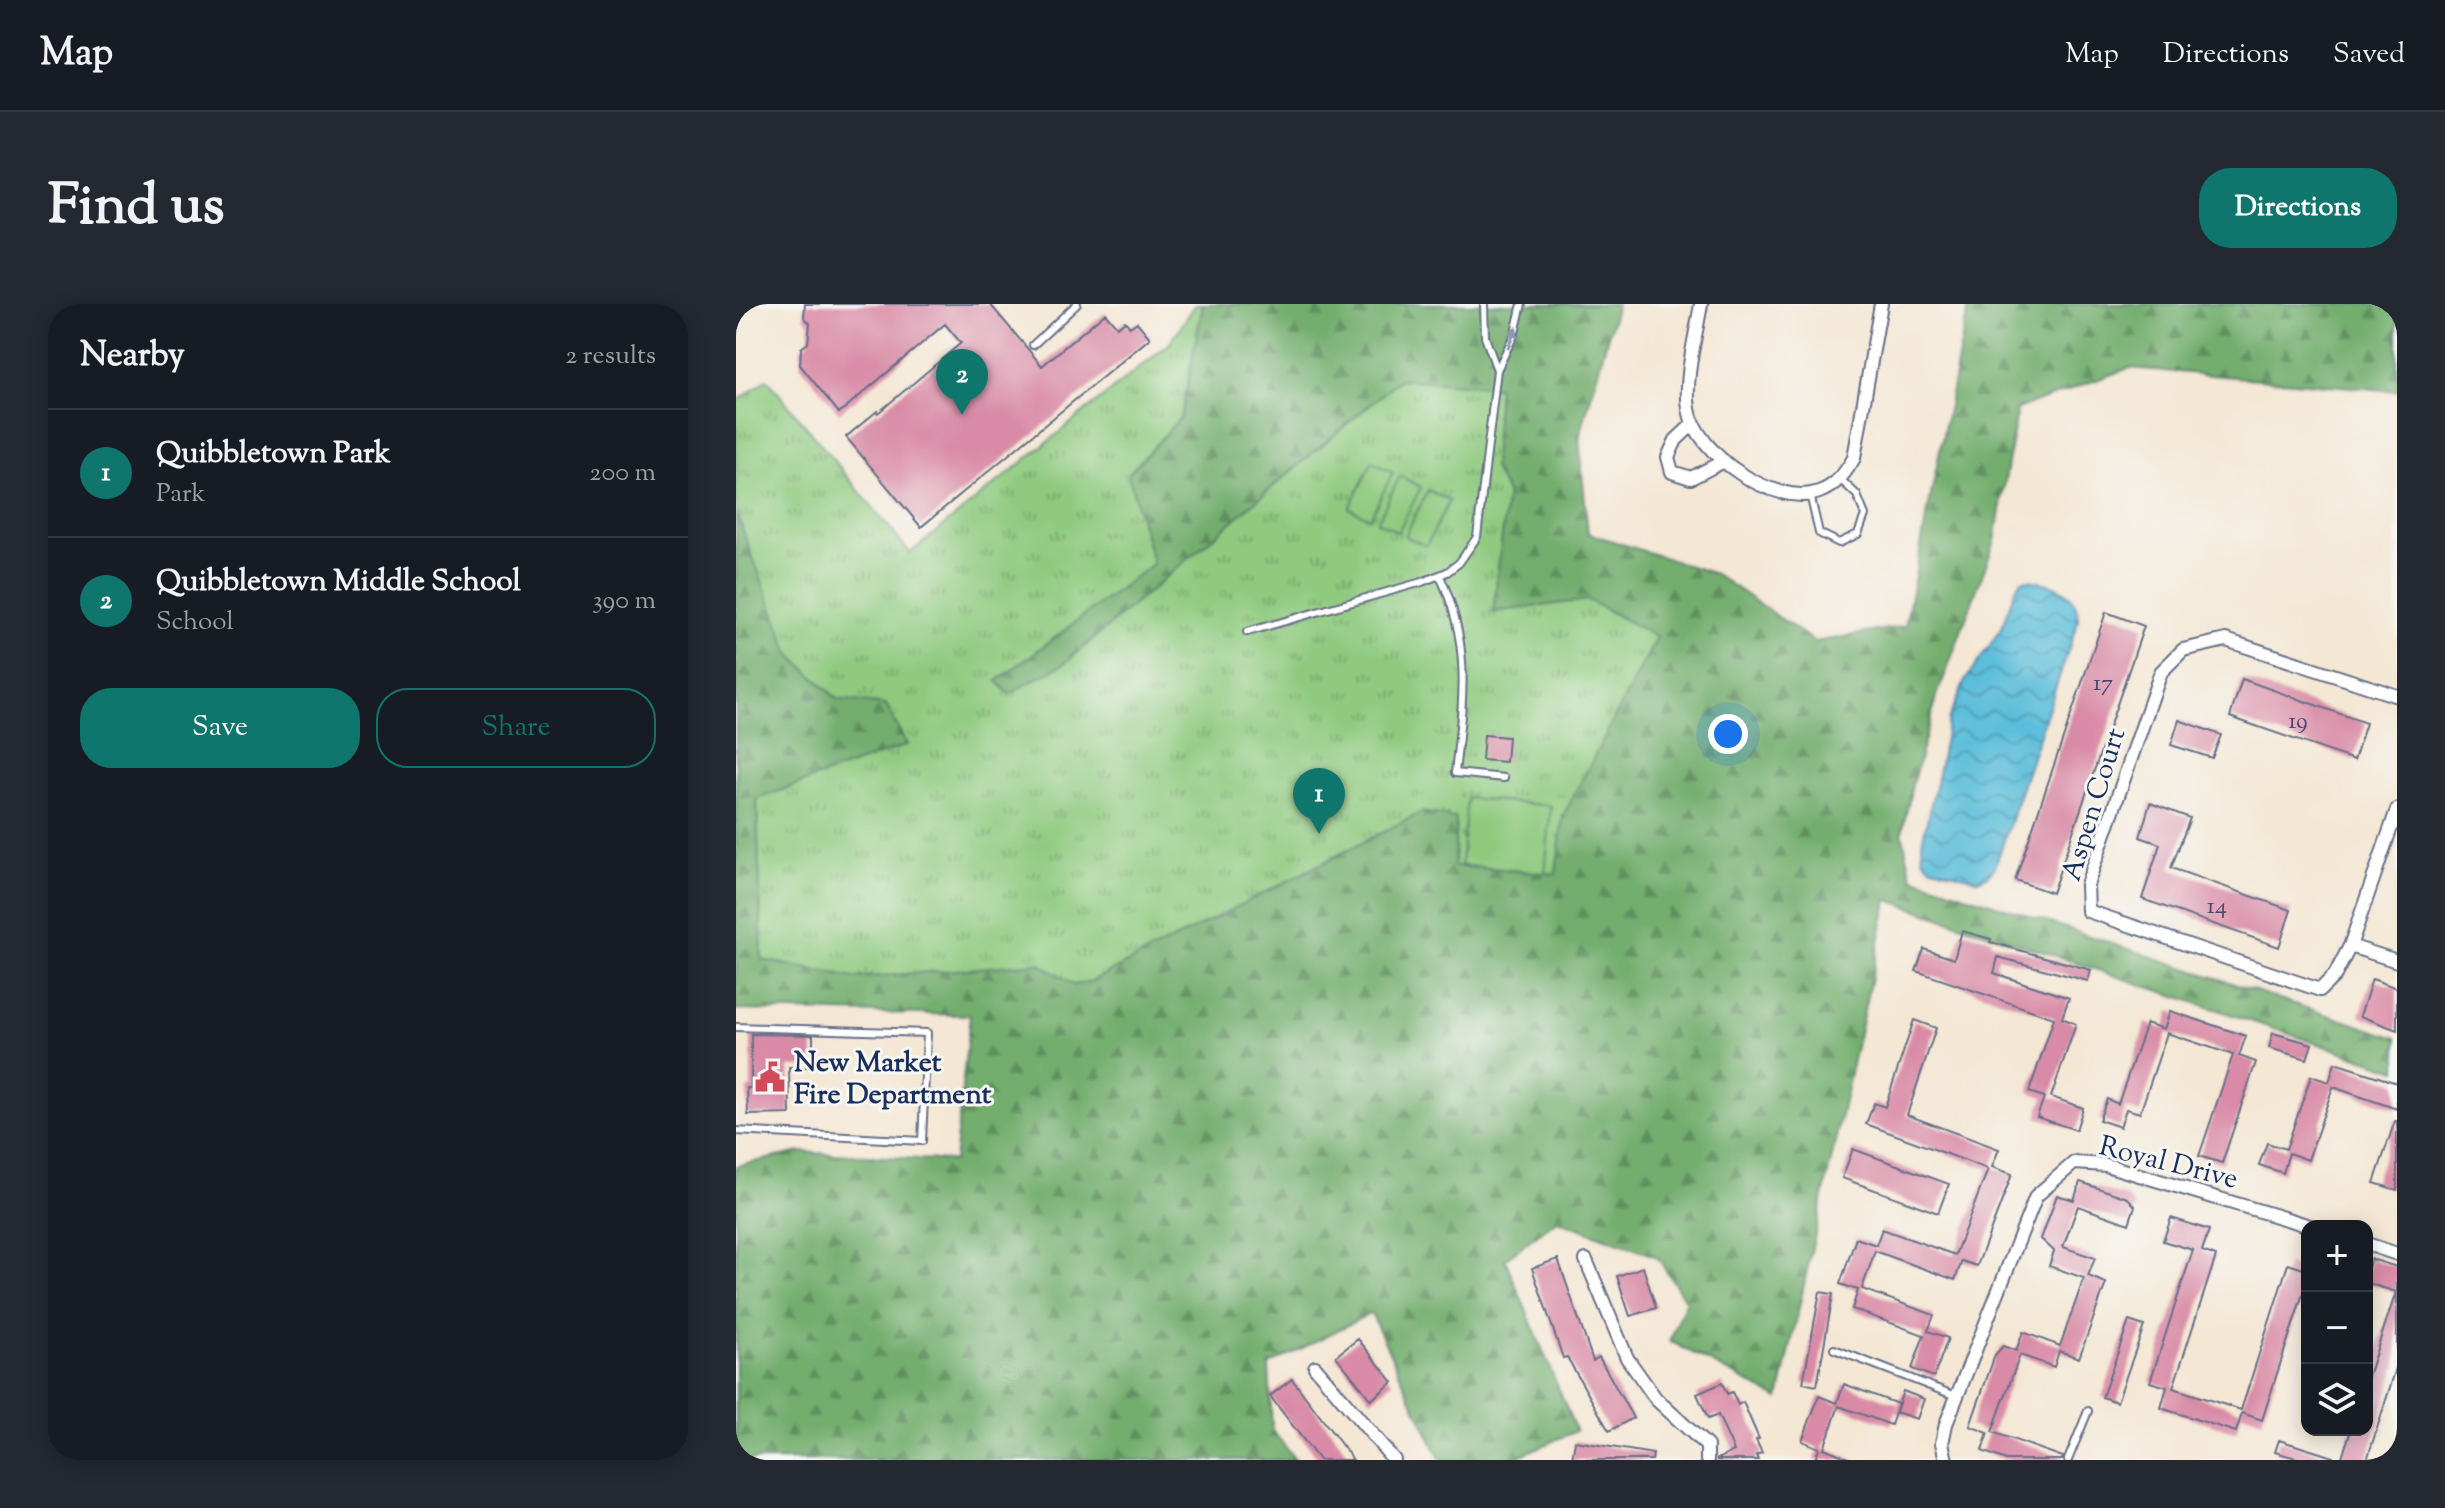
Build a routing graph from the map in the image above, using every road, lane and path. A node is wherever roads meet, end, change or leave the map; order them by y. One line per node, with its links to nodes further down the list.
1 (1077, 304): 6 (lane)
2 (1484, 304): 7 (lane)
3 (1522, 304): 7 (lane, one-way to 3)
4 (1701, 304): 8 (street)
5 (1881, 304): 10 (street)
6 (1033, 345)
7 (1497, 370): 12 (lane)
8 (1694, 423): 9 (street); 9 (street)
9 (1724, 461): 11 (street)
10 (1840, 479): 11 (street); 11 (lane)
11 (1810, 494)
12 (1440, 576): 13 (lane); 15 (lane)
13 (1247, 632)
14 (2397, 696): 17 (street, Aspen Court)
15 (1504, 778)
16 (2397, 810): 17 (street, Aspen Court)
17 (2350, 946): 18 (street)
18 (2397, 961)
19 (736, 1027): 20 (lane)
20 (736, 1131)
21 (2301, 1223): 27 (street, Royal Drive)
22 (2373, 1246): 23 (street)
23 (2397, 1254)
24 (1586, 1260): 31 (street)
25 (1834, 1349): 27 (lane)
26 (1315, 1367): 30 (street)
27 (1958, 1390): 29 (street, Royal Drive)
28 (2088, 1411): 32 (lane)
29 (1943, 1457)
30 (1394, 1460)
31 (1707, 1460)
32 (2068, 1460)

